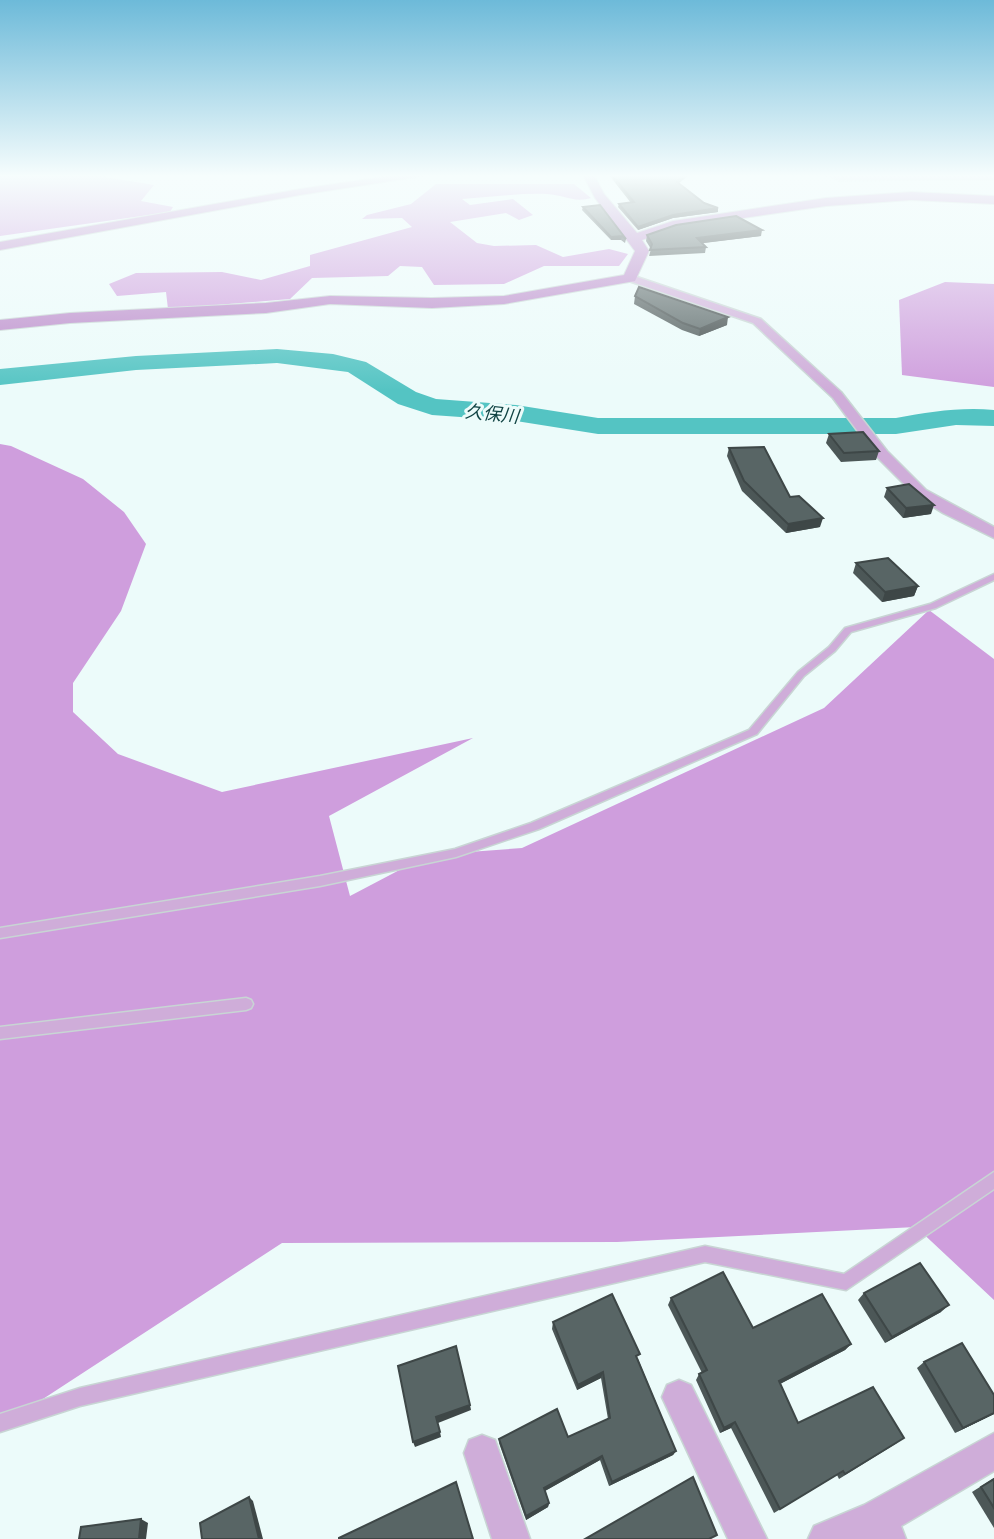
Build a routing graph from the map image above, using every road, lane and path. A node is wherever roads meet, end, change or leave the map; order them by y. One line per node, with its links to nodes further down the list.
1 (639, 247): 2 (street)
2 (630, 278): 3 (street); 4 (street)
3 (0, 325)
4 (994, 533)
5 (994, 577): 6 (lane)
6 (0, 933)
7 (246, 1004): 8 (lane)
8 (0, 1033)
9 (994, 1180): 11 (lane)
10 (678, 1397): 16 (street)
11 (0, 1423)
12 (994, 1451): 14 (street)
13 (482, 1453): 15 (street)
14 (882, 1529): 17 (street)
15 (511, 1539)
16 (748, 1539)
17 (827, 1539)

